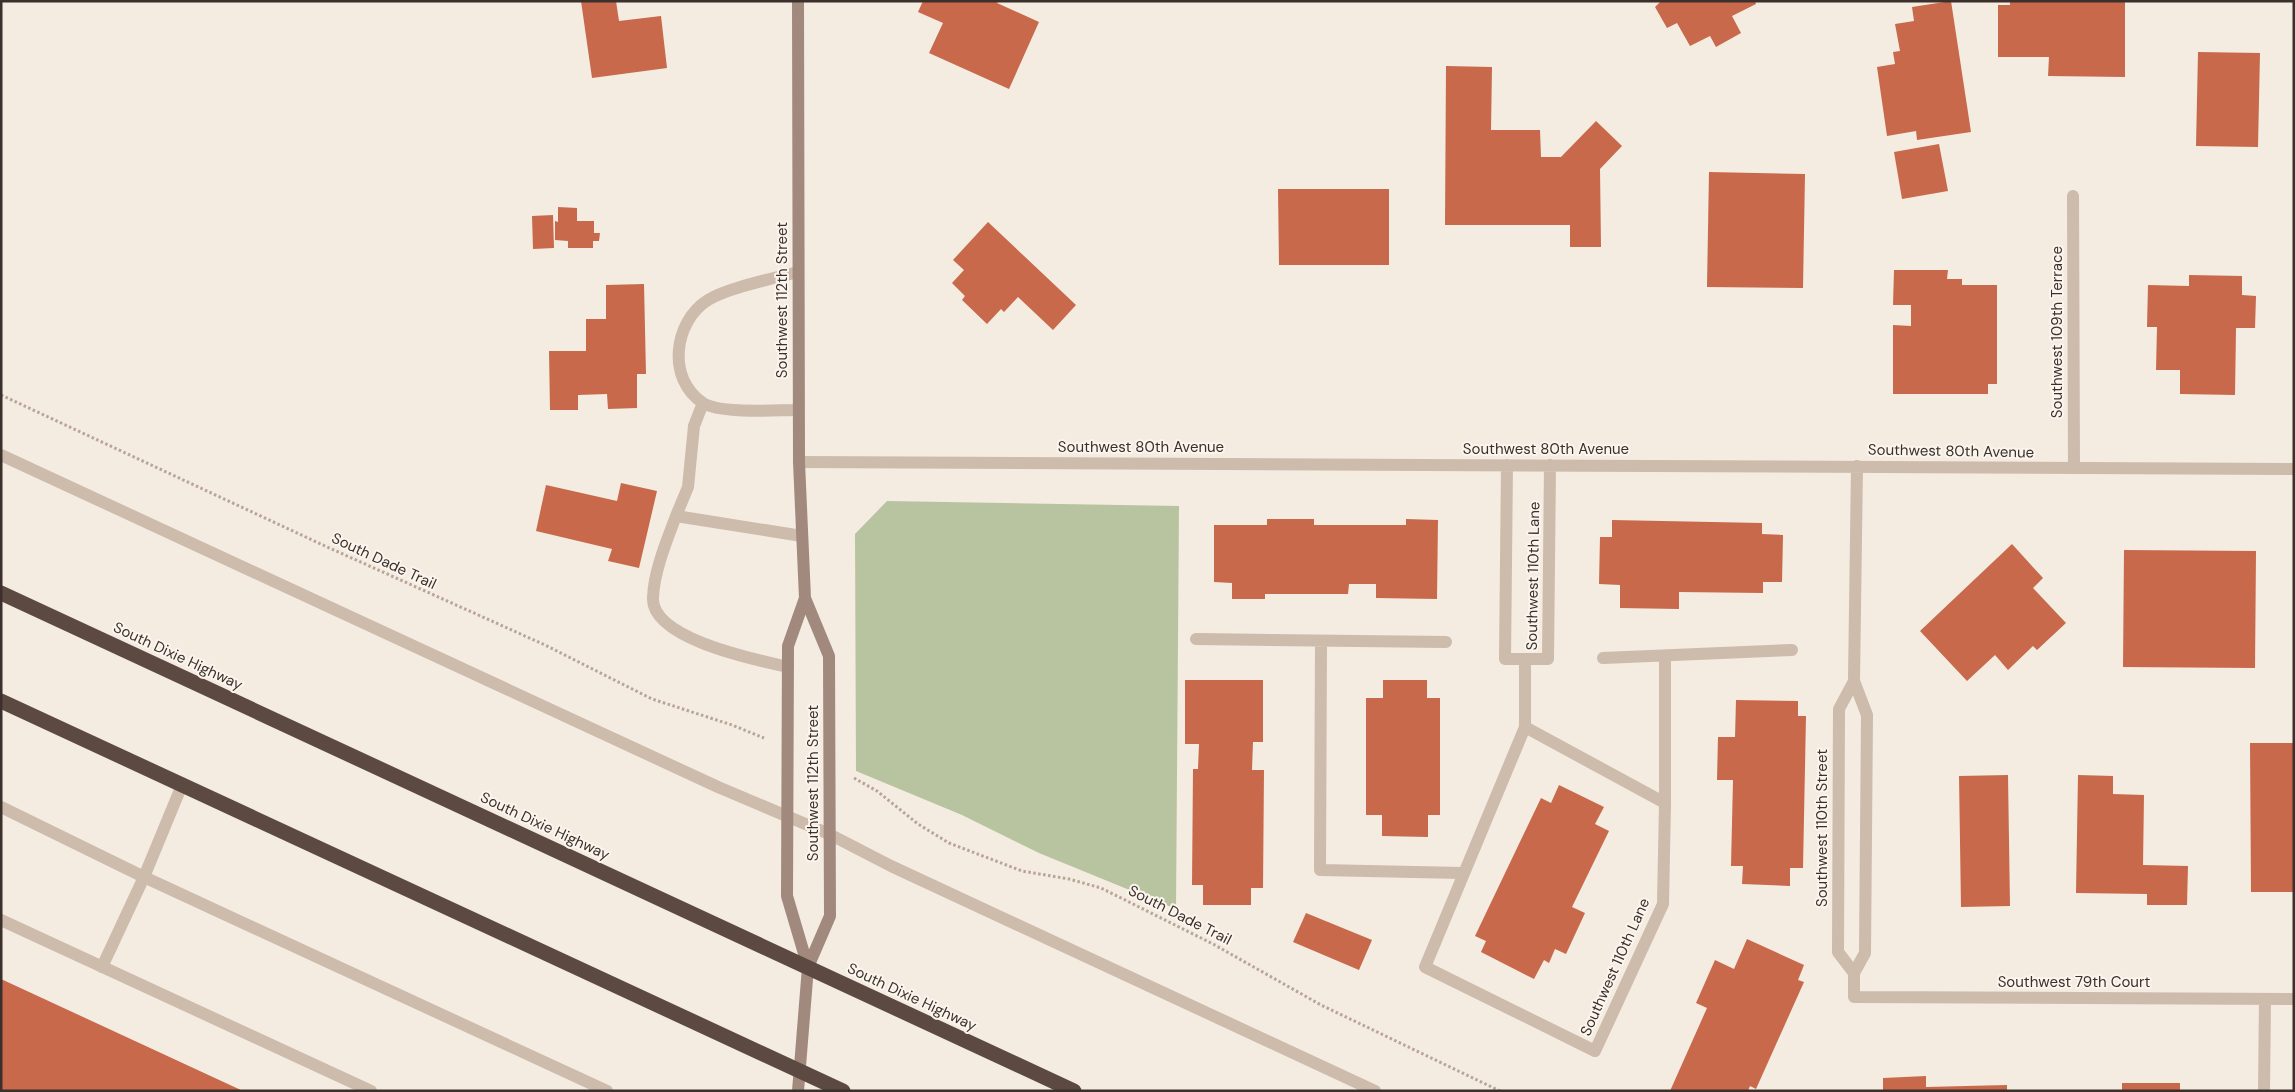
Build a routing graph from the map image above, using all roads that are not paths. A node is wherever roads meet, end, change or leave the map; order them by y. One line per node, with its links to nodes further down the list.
1 (798, 1): 3 (main road, Southwest 112th Street)
2 (2073, 196): 11 (street, Southwest 109th Terrace)
3 (798, 272): 4 (street); 5 (main road, Southwest 112th Street)
4 (703, 403): 5 (street); 13 (street)
5 (798, 410): 7 (main road, Southwest 112th Street)
6 (1, 455): 31 (street)
7 (798, 462): 8 (street, Southwest 80th Avenue); 14 (main road, Southwest 112th Street)
8 (1507, 465): 9 (street, Southwest 80th Avenue); 23 (street, Southwest 110th Lane)
9 (1550, 465): 10 (street, Southwest 80th Avenue); 23 (street, Southwest 110th Lane)
10 (1858, 466): 11 (street, Southwest 80th Avenue); 25 (street, Southwest 110th Street)
11 (2074, 468): 12 (street, Southwest 80th Avenue)
12 (2294, 469)
13 (676, 516): 14 (street); 24 (street)
14 (802, 536): 16 (main road, Southwest 112th Street)
15 (1, 593): 37 (highway, South Dixie Highway)
16 (805, 598): 24 (main road, Southwest 112th Street); 32 (main road, Southwest 112th Street)
17 (1196, 639): 18 (street)
18 (1321, 642): 19 (street); 33 (street)
19 (1446, 642)
20 (1792, 650): 21 (street)
21 (1665, 656): 22 (street); 29 (street)
22 (1603, 658)
23 (1525, 660): 27 (street)
24 (788, 667): 31 (main road, Southwest 112th Street)
25 (1854, 681): 38 (street, Southwest 110th Street); 38 (street, Southwest 110th Street)
26 (1, 701): 28 (highway)
27 (1525, 727): 29 (street); 33 (street, Southwest 110th Lane)
28 (182, 785): 34 (street); 42 (highway)
29 (1665, 803): 33 (street, Southwest 110th Lane)
30 (1, 807): 34 (street)
31 (787, 815): 32 (street); 37 (main road, Southwest 112th Street)
32 (829, 834): 37 (main road, Southwest 112th Street); 48 (street)
33 (1462, 873)
34 (144, 877): 36 (street); 44 (street)
35 (1, 920): 36 (street)
36 (102, 967): 43 (street)
37 (808, 967): 42 (main road, Southwest 112th Street); 47 (highway, South Dixie Highway)
38 (1854, 973): 39 (street, Southwest 110th Street)
39 (1854, 997): 40 (street, Southwest 79th Court)
40 (2265, 999): 41 (street, Southwest 79th Court); 49 (street)
41 (2294, 999)
42 (799, 1069): 45 (main road, Southwest 112th Street); 46 (highway)
43 (371, 1091)
44 (607, 1091)
45 (798, 1091)
46 (843, 1091)
47 (1074, 1091)
48 (1375, 1091)
49 (2264, 1091)

